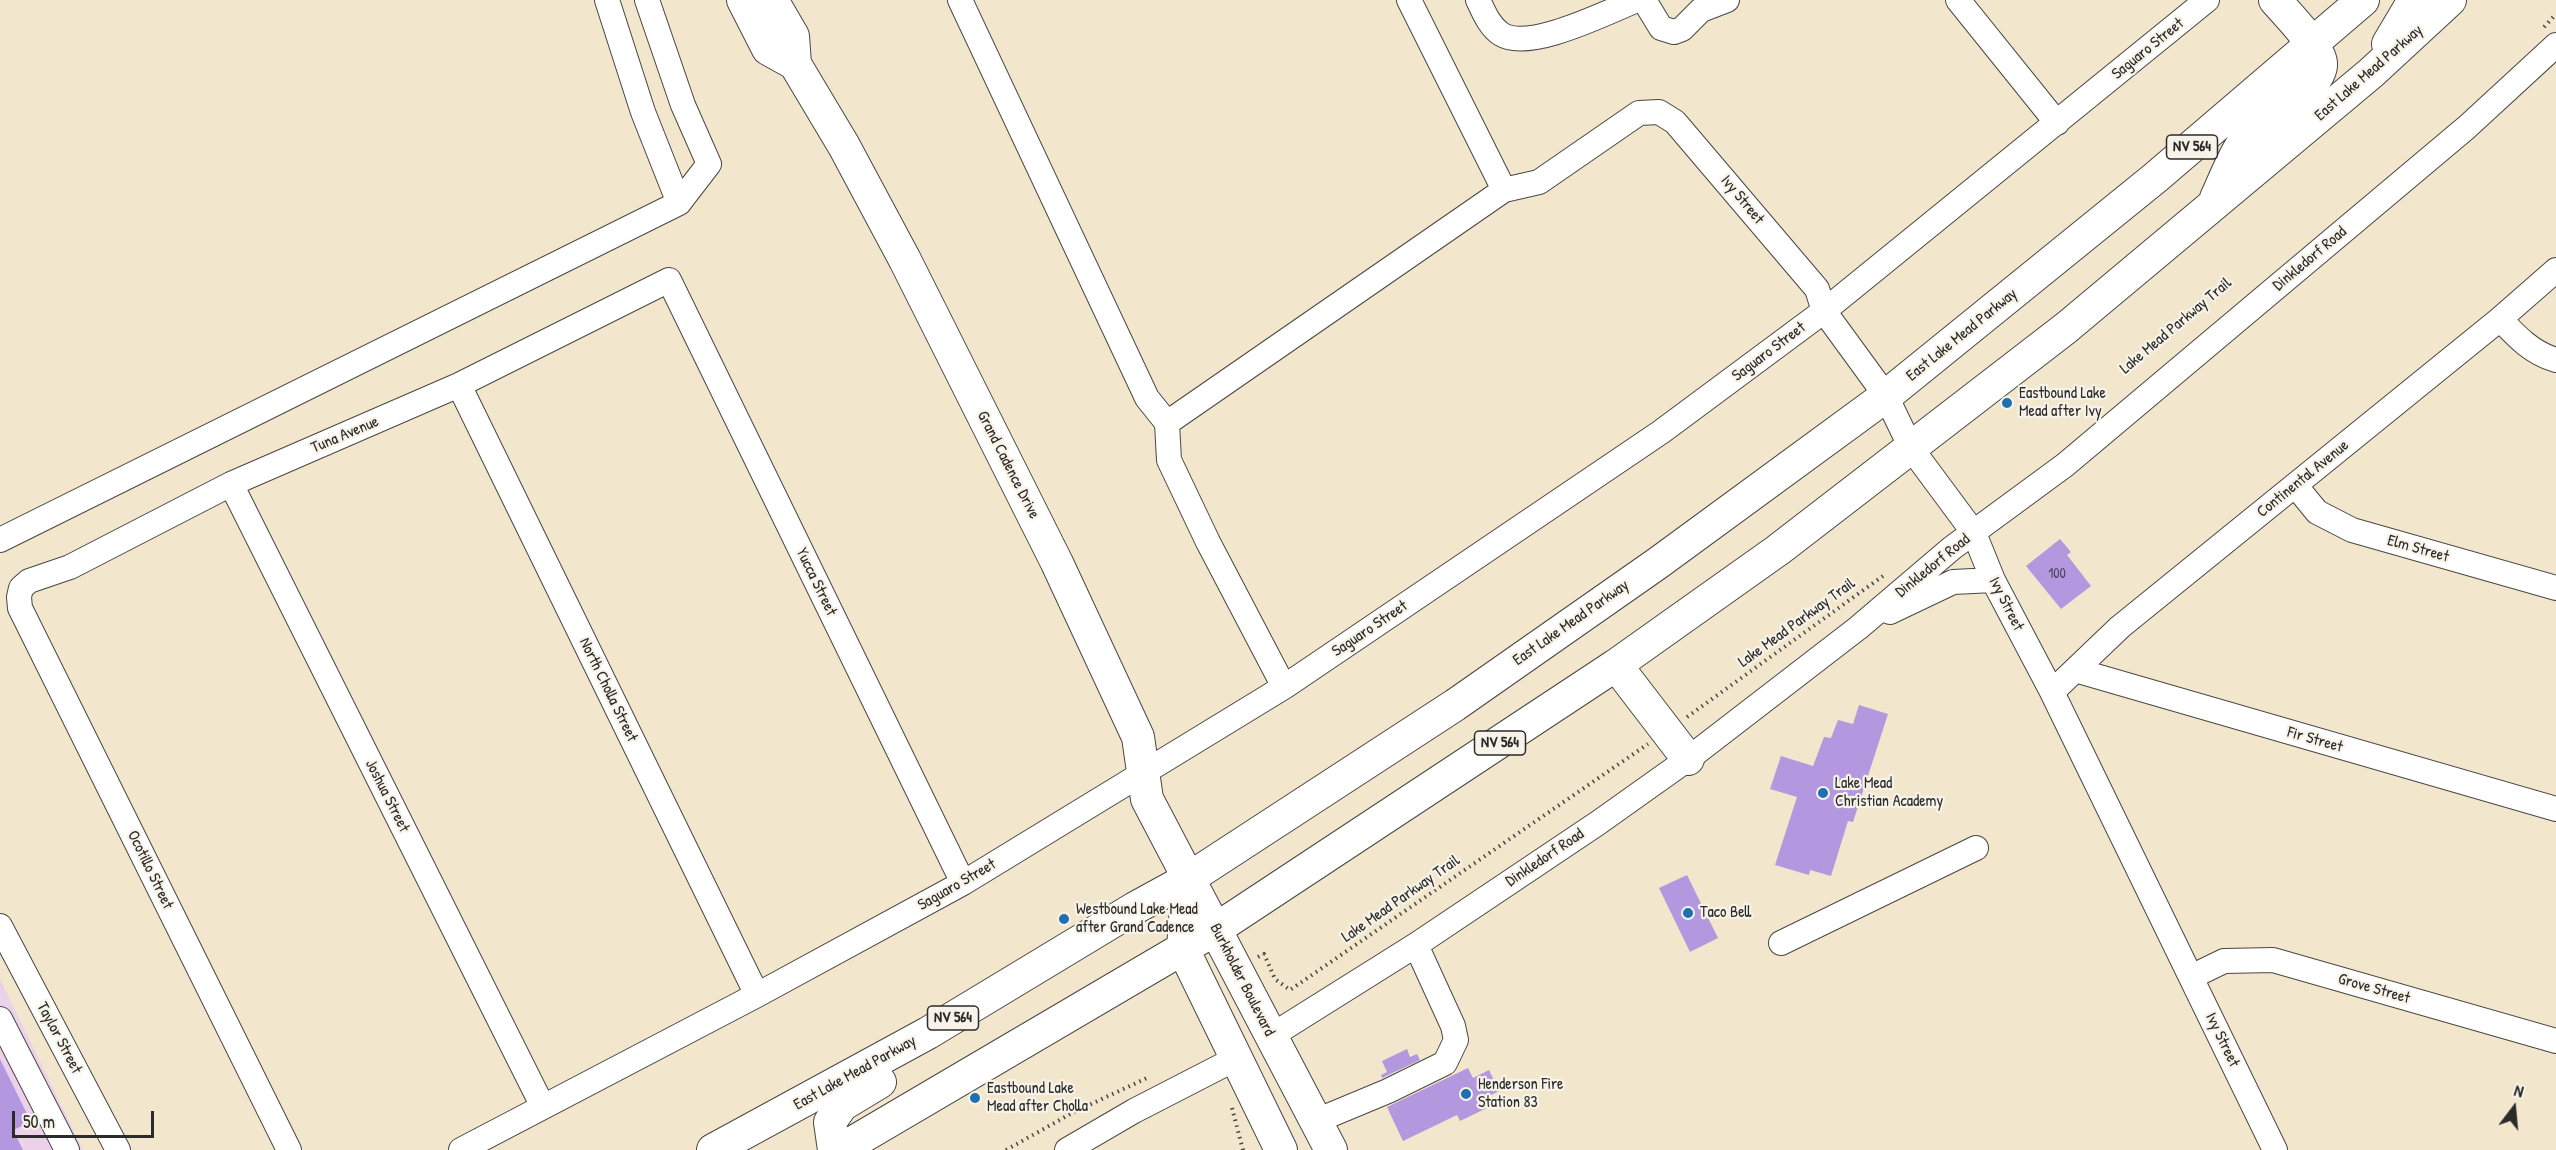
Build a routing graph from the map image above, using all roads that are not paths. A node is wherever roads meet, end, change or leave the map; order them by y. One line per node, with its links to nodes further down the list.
1 (607, 0): 23 (street)
2 (647, 0): 23 (street)
3 (743, 0): 19 (main road)
4 (772, 0): 19 (main road, Grand Cadence Drive)
5 (1409, 0): 22 (street)
6 (1478, 0): 7 (street)
7 (1637, 0)
8 (1644, 0): 9 (street)
9 (1727, 0)
10 (1957, 0): 21 (street)
11 (2207, 0): 21 (street, Saguaro Street)
12 (2275, 0): 18 (main road)
13 (2363, 0): 18 (main road, East Lake Mead Parkway / NV 564)
14 (2414, 0): 20 (main road)
15 (2450, 0): 20 (main road, East Lake Mead Parkway / NV 564)
16 (965, 2): 32 (street)
17 (2548, 38): 36 (street, Dinkledorf Road)
18 (2312, 46): 24 (main road); 31 (main road, East Lake Mead Parkway / NV 564)
19 (795, 64): 47 (main road, Grand Cadence Drive)
20 (2371, 73): 24 (main road, East Lake Mead Parkway / NV 564)
21 (2057, 123): 27 (street, Saguaro Street)
22 (1504, 190): 27 (street, Ivy Street); 32 (street)
23 (679, 203): 37 (street)
24 (2211, 209): 33 (main road, East Lake Mead Parkway / NV 564)
25 (2556, 270): 28 (street, Continental Avenue)
26 (669, 280): 30 (street, Tuna Avenue); 51 (street, Yucca Street)
27 (1824, 311): 31 (street, Ivy Street); 44 (street, Saguaro Street)
28 (2500, 319): 29 (street); 35 (street, Continental Avenue)
29 (2556, 360)
30 (459, 385): 34 (street, Tuna Avenue); 58 (street, North Cholla Street)
31 (1886, 396): 33 (street, Ivy Street); 50 (main road, East Lake Mead Parkway / NV 564)
32 (1167, 423): 44 (street)
33 (1911, 448): 36 (street, Ivy Street); 42 (main road, East Lake Mead Parkway / NV 564)
34 (231, 484): 40 (street, Tuna Avenue); 64 (street, Joshua Street)
35 (2295, 485): 39 (street, Elm Street); 43 (street, Continental Avenue)
36 (1974, 533): 38 (street, Ivy Street); 41 (street, Dinkledorf Road)
37 (0, 540)
38 (1993, 580): 41 (street); 45 (street, Ivy Street)
39 (2556, 588)
40 (13, 597): 68 (street, Ocotillo Street)
41 (1858, 628): 46 (street, Dinkledorf Road)
42 (1616, 665): 46 (main road); 52 (main road, East Lake Mead Parkway / NV 564)
43 (2075, 670): 45 (street, Continental Avenue); 48 (street, Fir Street)
44 (1284, 687): 47 (street, Saguaro Street)
45 (2052, 692): 57 (street, Ivy Street)
46 (1688, 759): 55 (street, Dinkledorf Road)
47 (1143, 773): 50 (main road, Grand Cadence Drive); 51 (street, Saguaro Street)
48 (2556, 809)
49 (1977, 848): 54 (street)
50 (1188, 879): 52 (main road, Burkholder Boulevard); 56 (main road, Burkholder Boulevard); 60 (main road, East Lake Mead Parkway / NV 564)
51 (963, 883): 58 (street, Saguaro Street)
52 (1216, 929): 56 (main road, East Lake Mead Parkway / NV 564); 61 (main road, Burkholder Boulevard)
53 (1, 931): 67 (street, Taylor Street)
54 (1781, 943)
55 (1416, 945): 61 (street, Dinkledorf Road); 65 (street)
56 (1183, 949): 63 (main road, Burkholder Boulevard); 72 (main road, East Lake Mead Parkway / NV 564)
57 (2191, 977): 62 (street, Grove Street); 76 (street, Ivy Street)
58 (757, 995): 64 (street, Saguaro Street)
59 (0, 1019): 66 (street)
60 (928, 1033): 70 (main road, East Lake Mead Parkway / NV 564); 71 (main road)
61 (1271, 1036): 65 (main road, Burkholder Boulevard)
62 (2556, 1041)
63 (1235, 1059): 73 (street); 74 (main road, Burkholder Boulevard)
64 (543, 1107): 69 (street, Saguaro Street)
65 (1316, 1121): 75 (main road, Burkholder Boulevard)
66 (68, 1150)
67 (118, 1150)
68 (289, 1150)
69 (461, 1150)
70 (713, 1150)
71 (834, 1150)
72 (840, 1150)
73 (1067, 1150)
74 (1281, 1150)
75 (1331, 1150)
76 (2275, 1150)

